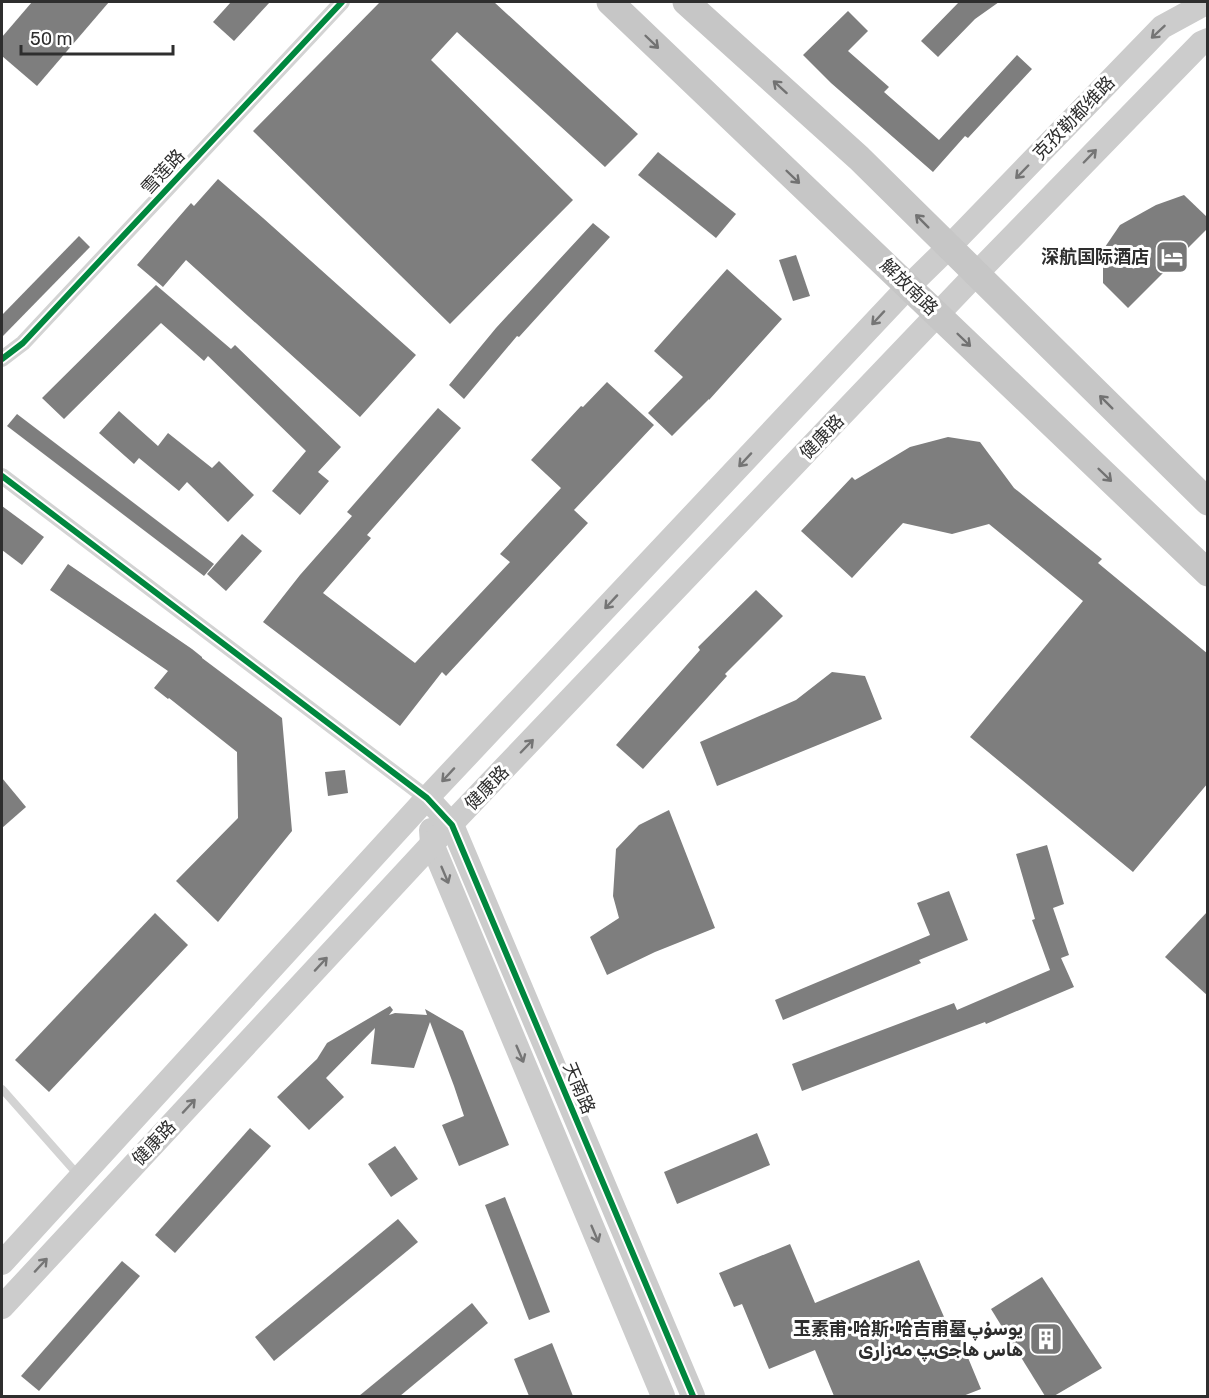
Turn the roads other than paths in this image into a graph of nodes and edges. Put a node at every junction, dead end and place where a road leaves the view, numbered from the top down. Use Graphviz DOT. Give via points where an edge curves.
graph roads {
  1 [pos="342,2"];
  2 [pos="610,2"];
  3 [pos="686,2"];
  4 [pos="1208,2"];
  5 [pos="1208,40"];
  6 [pos="949,247"];
  7 [pos="976,274"];
  8 [pos="908,287"];
  9 [pos="938,315"];
  10 [pos="2,359"];
  11 [pos="2,476"];
  12 [pos="1208,502"];
  13 [pos="1208,573"];
  14 [pos="427,798"];
  15 [pos="452,825"];
  16 [pos="432,844"];
  17 [pos="2,1089"];
  18 [pos="80,1177"];
  19 [pos="2,1263"];
  20 [pos="2,1307"];
  21 [pos="663,1396"];
  22 [pos="693,1396"];
  1 -- 10 [label="street, 雪莲路" via="23,343"];
  2 -- 8 [label="main road, 解放南路, one-way"];
  6 -- 3 [label="main road, one-way" via="859,158"];
  4 -- 6 [label="main road, 克孜勒都维路, one-way" via="1162,27"];
  7 -- 5 [label="main road, one-way" via="1200,43"];
  6 -- 7 [label="main road"];
  6 -- 8 [label="main road, 健康路"];
  7 -- 9 [label="main road, 健康路"];
  12 -- 7 [label="main road, one-way"];
  8 -- 9 [label="main road, 解放南路"];
  8 -- 14 [label="main road, 健康路, one-way"];
  9 -- 13 [label="main road, 解放南路, one-way"];
  15 -- 9 [label="main road, 健康路, one-way"];
  11 -- 14 [label="street"];
  14 -- 15 [label="main road, 天南路"];
  14 -- 16 [label="main road"];
  14 -- 18 [label="main road, 健康路"];
  15 -- 16 [label="main road, 健康路"];
  15 -- 22 [label="main road, 天南路"];
  20 -- 16 [label="main road, 健康路, one-way"];
  16 -- 21 [label="main road, one-way"];
  17 -- 18 [label="lane"];
  18 -- 19 [label="main road, 健康路"];
}
